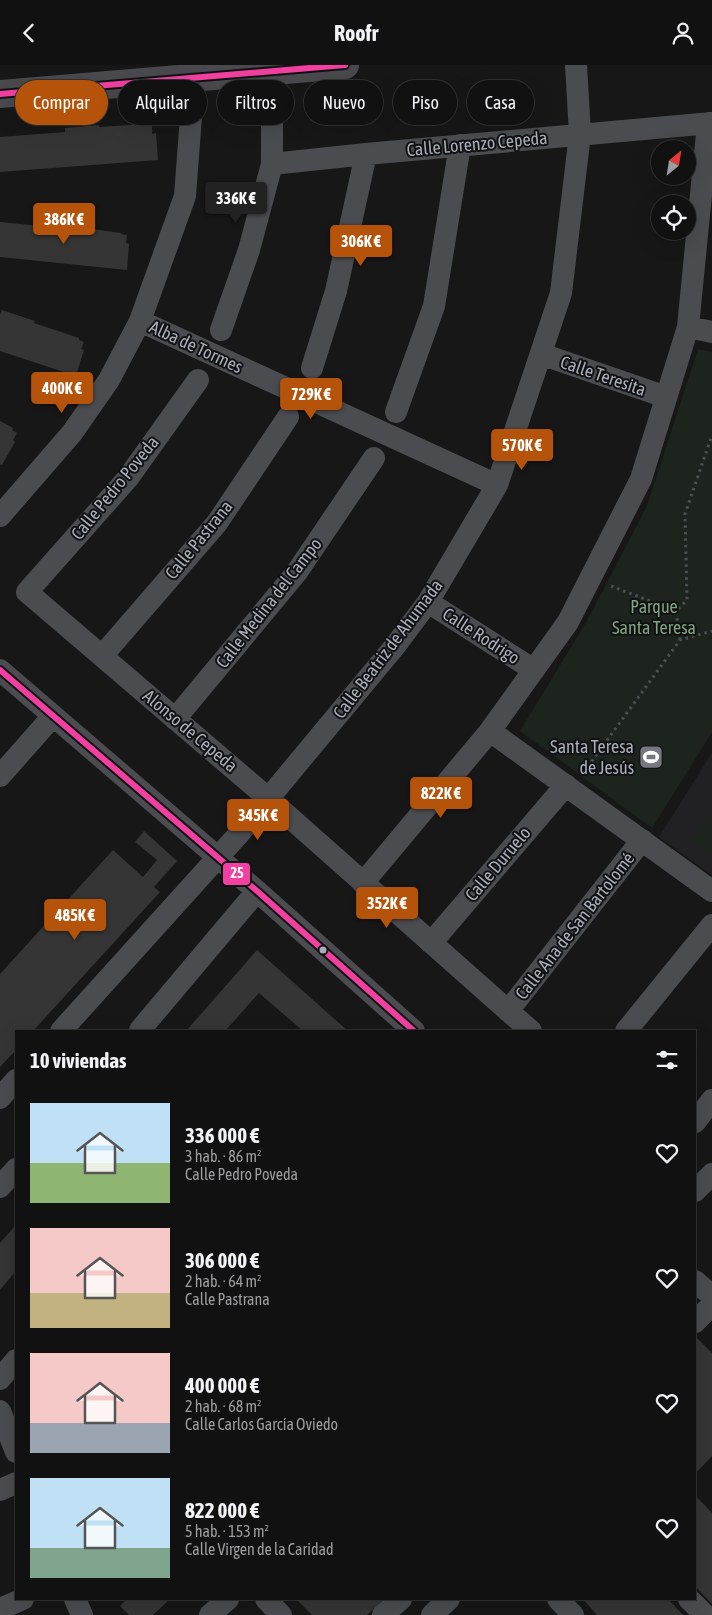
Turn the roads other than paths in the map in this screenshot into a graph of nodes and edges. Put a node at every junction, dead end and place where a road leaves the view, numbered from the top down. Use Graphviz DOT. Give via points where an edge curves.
graph roads {
  1 [pos="345,65"];
  2 [pos="576,65"];
  3 [pos="264,68"];
  4 [pos="191,71"];
  5 [pos="0,94"];
  6 [pos="710,123"];
  7 [pos="272,125"];
  8 [pos="580,134"];
  9 [pos="460,145"];
  10 [pos="366,153"];
  11 [pos="272,164"];
  12 [pos="140,321"];
  13 [pos="688,327"];
  14 [pos="221,330"];
  15 [pos="712,332"];
  16 [pos="541,354"];
  17 [pos="312,368"];
  18 [pos="198,380"];
  19 [pos="666,397"];
  20 [pos="396,412"];
  21 [pos="288,417"];
  22 [pos="374,458"];
  23 [pos="498,485"];
  24 [pos="0,516"];
  25 [pos="26,592"];
  26 [pos="428,602"];
  27 [pos="102,656"];
  28 [pos="0,670"];
  29 [pos="534,670"];
  30 [pos="53,716"];
  31 [pos="175,719"];
  32 [pos="490,731"];
  33 [pos="0,776"];
  34 [pos="573,781"];
  35 [pos="269,799"];
  36 [pos="642,840"];
  37 [pos="218,858"];
  38 [pos="363,883"];
  39 [pos="257,891"];
  40 [pos="712,891"];
  41 [pos="712,925"];
  42 [pos="431,943"];
  43 [pos="508,1011"];
  44 [pos="62,1030"];
  45 [pos="140,1030"];
  46 [pos="413,1030"];
  47 [pos="530,1030"];
  48 [pos="627,1030"];
  49 [pos="15,1081"];
  50 [pos="0,1098"];
  51 [pos="712,1100"];
  52 [pos="696,1120"];
  53 [pos="15,1170"];
  54 [pos="0,1187"];
  55 [pos="696,1282"];
  56 [pos="712,1296"];
  57 [pos="712,1305"];
  58 [pos="696,1320"];
  59 [pos="15,1361"];
  60 [pos="0,1379"];
  61 [pos="0,1411"];
  62 [pos="15,1449"];
  63 [pos="15,1483"];
  64 [pos="0,1490"];
  65 [pos="21,1600"];
  66 [pos="76,1600"];
  67 [pos="227,1600"];
  68 [pos="267,1600"];
  69 [pos="400,1600"];
  70 [pos="448,1600"];
  71 [pos="559,1600"];
  72 [pos="690,1600"];
  73 [pos="0,1609"];
  74 [pos="82,1615"];
  75 [pos="210,1615"];
  76 [pos="281,1615"];
  77 [pos="383,1615"];
  78 [pos="432,1615"];
  79 [pos="572,1615"];
  80 [pos="705,1615"];
  1 -- 3 [label="street"];
  2 -- 8 [label="street, Calle Beatriz de Ahumada"];
  3 -- 4 [label="street"];
  4 -- 5 [label="street"];
  4 -- 12 [label="street" via="192,103 185,197"];
  6 -- 8 [label="street, Calle Lorenzo Cepeda"];
  6 -- 13 [label="street"];
  7 -- 11 [label="street"];
  8 -- 9 [label="street, Calle Lorenzo Cepeda"];
  8 -- 16 [label="street, Calle Beatriz de Ahumada" via="561,293"];
  9 -- 10 [label="street, Calle Lorenzo Cepeda"];
  9 -- 20 [label="street" via="434,306"];
  10 -- 11 [label="street, Calle Lorenzo Cepeda"];
  10 -- 17 [label="street" via="336,291"];
  11 -- 14 [label="street" via="249,250"];
  12 -- 23 [label="street, Alba de Tormes"];
  12 -- 24 [label="street" via="109,380 72,433"];
  13 -- 15 [label="street"];
  13 -- 19 [label="street"];
  16 -- 19 [label="street, Calle Teresita"];
  16 -- 23 [label="street, Calle Beatriz de Ahumada"];
  18 -- 25 [label="street, Calle Pedro Poveda" via="128,478"];
  19 -- 29 [label="street" via="641,479 568,622"];
  21 -- 27 [label="street, Calle Pastrana" via="217,523"];
  22 -- 31 [label="street, Calle Medina del Campo" via="297,572"];
  23 -- 26 [label="street, Calle Beatriz de Ahumada"];
  25 -- 27 [label="street, Alonso de Cepeda"];
  26 -- 29 [label="street, Calle Rodrigo"];
  26 -- 35 [label="street, Calle Beatriz de Ahumada"];
  27 -- 31 [label="street, Alonso de Cepeda"];
  28 -- 30 [label="street"];
  29 -- 32 [label="street"];
  30 -- 33 [label="street"];
  30 -- 37 [label="street"];
  31 -- 35 [label="street, Alonso de Cepeda"];
  32 -- 34 [label="street"];
  32 -- 38 [label="street"];
  34 -- 36 [label="street"];
  34 -- 42 [label="street, Calle Duruelo"];
  35 -- 37 [label="street, Calle Beatriz de Ahumada"];
  35 -- 38 [label="street, Alonso de Cepeda"];
  36 -- 40 [label="street"];
  36 -- 43 [label="street, Calle Ana de San Bartolomé"];
  37 -- 39 [label="street"];
  37 -- 44 [label="street, Calle Beatriz de Ahumada"];
  38 -- 42 [label="street, Alonso de Cepeda"];
  39 -- 45 [label="street"];
  39 -- 46 [label="street"];
  41 -- 48 [label="street"];
  42 -- 43 [label="street, Alonso de Cepeda"];
  43 -- 47 [label="street, Alonso de Cepeda"];
  49 -- 50 [label="street"];
  51 -- 52 [label="street"];
  53 -- 54 [label="street"];
  55 -- 56 [label="street"];
  57 -- 58 [label="street"];
  59 -- 60 [label="street"];
  61 -- 62 [label="street"];
  63 -- 64 [label="street"];
  65 -- 73 [label="street"];
  66 -- 74 [label="street"];
  67 -- 75 [label="street"];
  68 -- 76 [label="street"];
  69 -- 77 [label="street"];
  70 -- 78 [label="street"];
  71 -- 79 [label="street"];
  72 -- 80 [label="street"];
}
